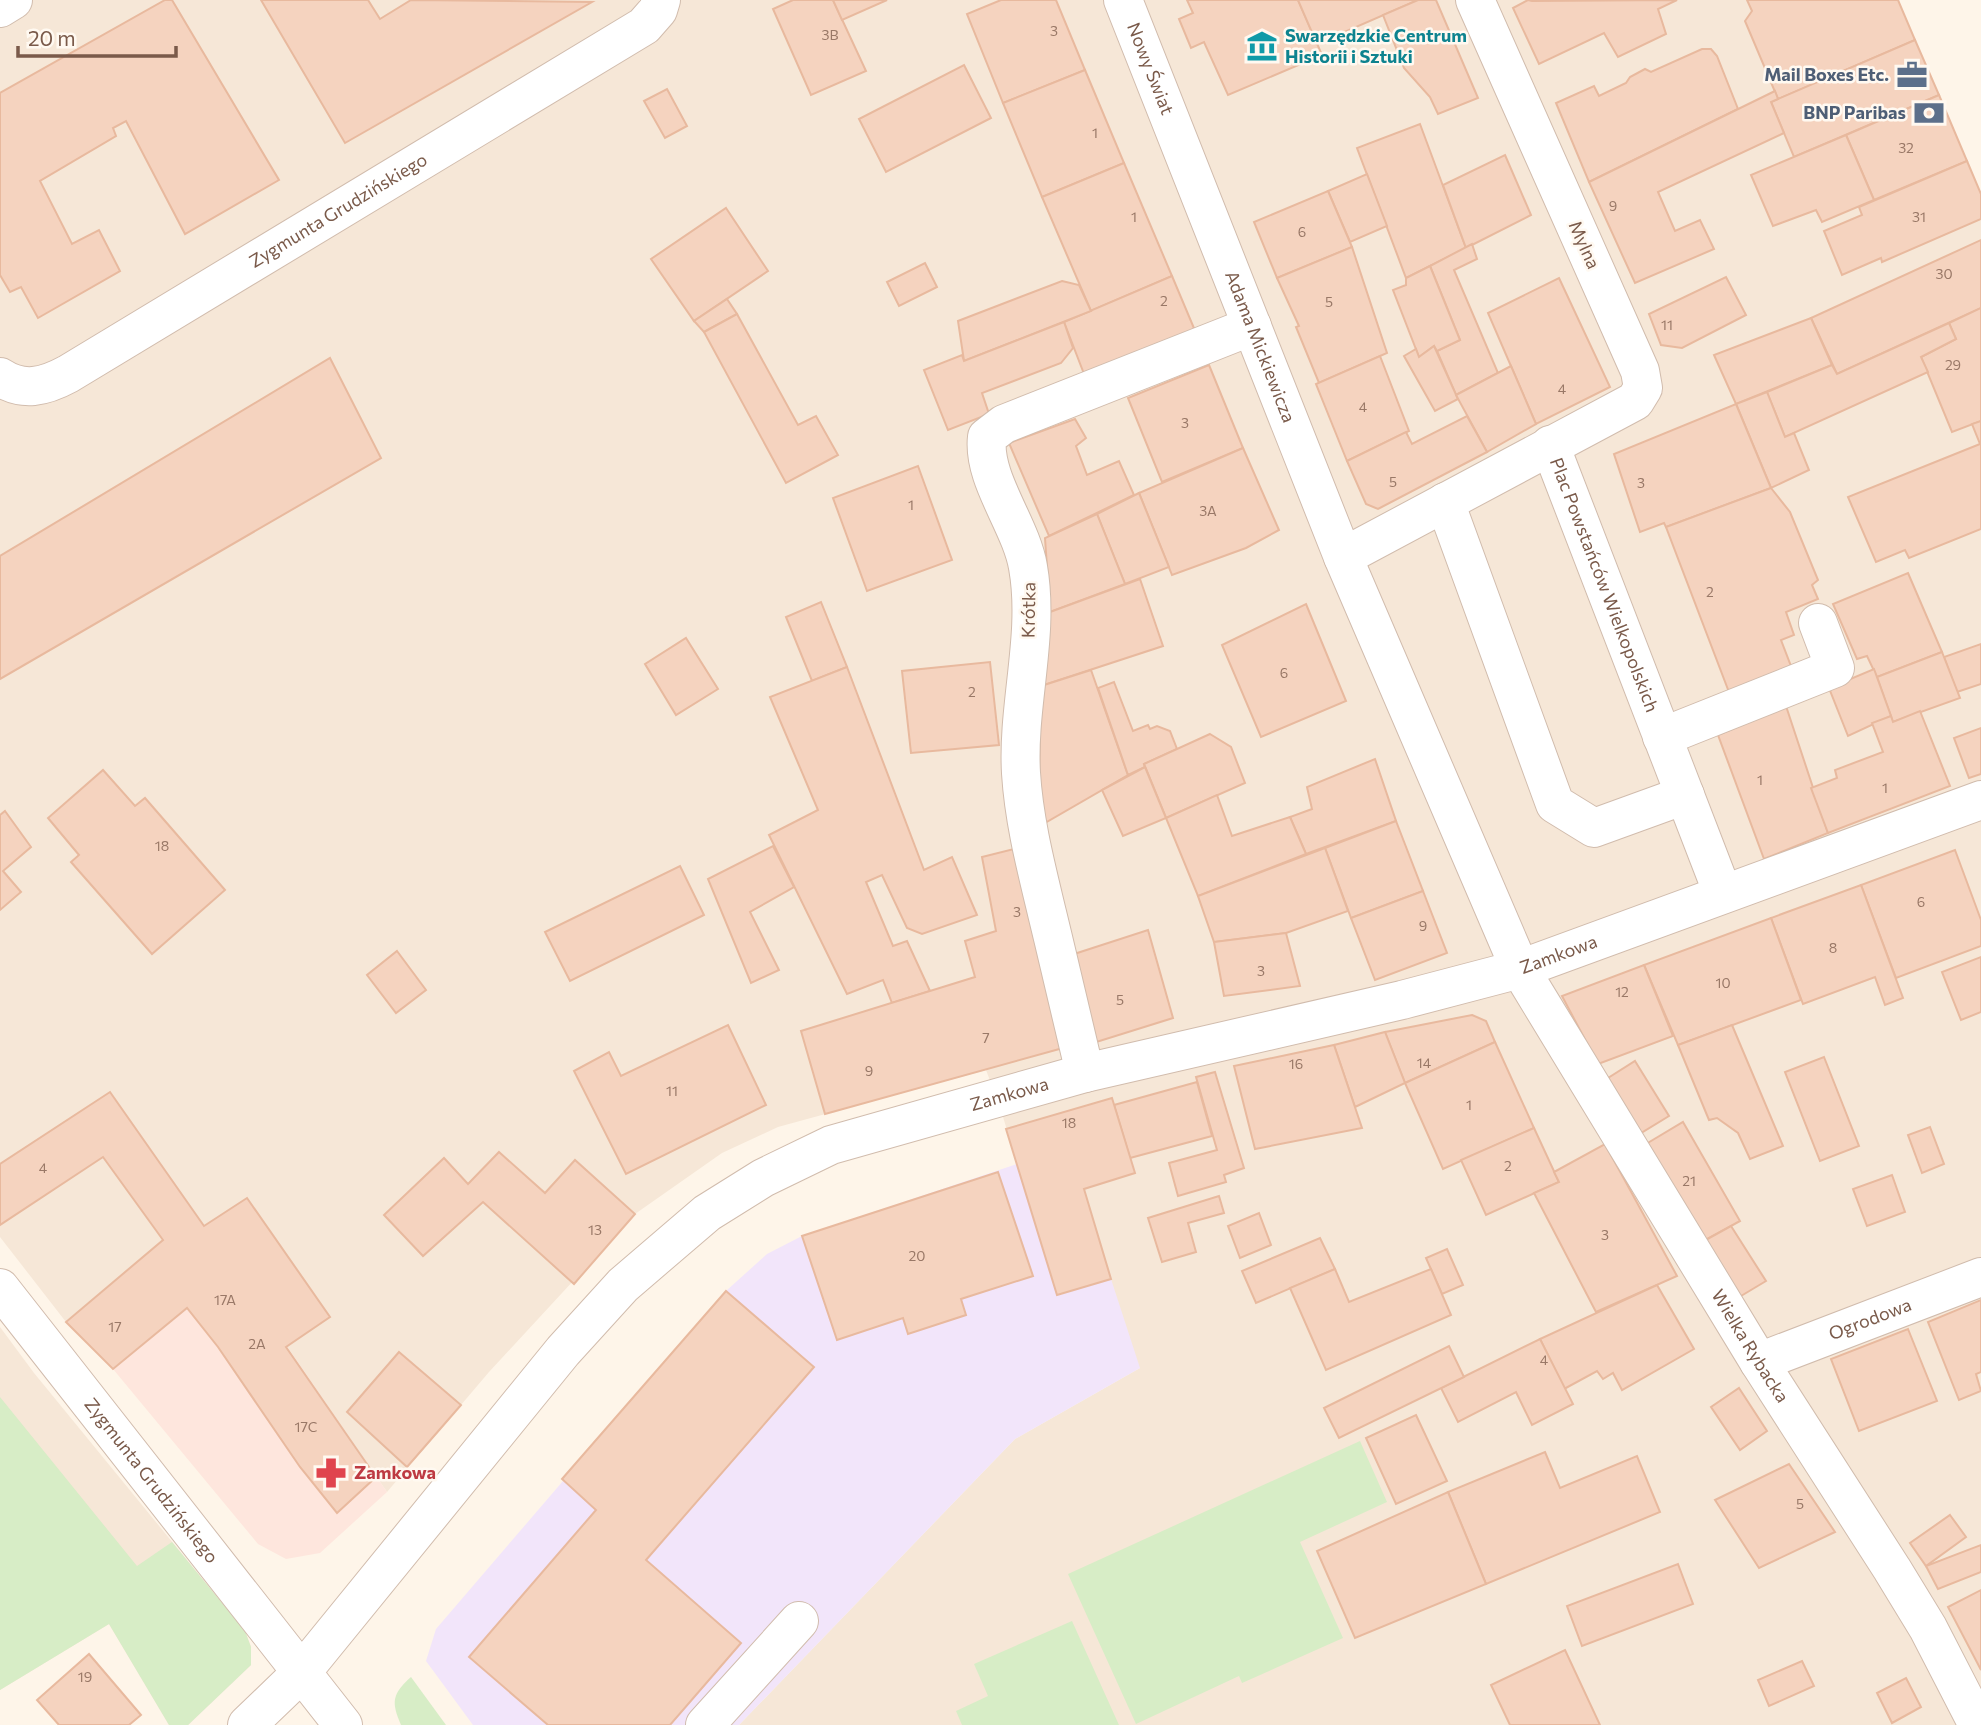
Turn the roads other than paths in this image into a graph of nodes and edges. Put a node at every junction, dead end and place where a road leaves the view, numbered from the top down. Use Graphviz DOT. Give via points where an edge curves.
graph roads {
  1 [pos="13,0"];
  2 [pos="661,0"];
  3 [pos="1123,0"];
  4 [pos="1475,0"];
  5 [pos="0,8"];
  6 [pos="1177,137"];
  7 [pos="1252,326"];
  8 [pos="0,377"];
  9 [pos="1550,445"];
  10 [pos="1445,502"];
  11 [pos="1343,557"];
  12 [pos="1818,623"];
  13 [pos="1662,737"];
  14 [pos="1685,795"];
  15 [pos="1981,800"];
  16 [pos="1723,894"];
  17 [pos="1520,968"];
  18 [pos="1085,1073"];
  19 [pos="1981,1277"];
  20 [pos="0,1288"];
  21 [pos="1759,1362"];
  22 [pos="799,1621"];
  23 [pos="301,1673"];
  24 [pos="247,1725"];
  25 [pos="343,1725"];
  26 [pos="705,1725"];
  27 [pos="1978,1725"];
  1 -- 5 [label="street"];
  2 -- 8 [label="street, Zygmunta Grudzińskiego" via="644,26 68,374 32,387"];
  3 -- 6 [label="street, Nowy Świat"];
  4 -- 9 [label="street, Mylna" via="1644,383 1635,401"];
  6 -- 7 [label="street, Adama Mickiewicza"];
  7 -- 11 [label="street, Adama Mickiewicza"];
  7 -- 18 [label="street, Krótka" via="1004,424 987,437 987,459 1029,568 1022,788"];
  9 -- 10 [label="street, Plac Powstańców Wielkopolskich"];
  9 -- 13 [label="street, Plac Powstańców Wielkopolskich"];
  10 -- 11 [label="street, Plac Powstańców Wielkopolskich"];
  10 -- 14 [label="street" via="1555,804 1594,828"];
  11 -- 17 [label="street"];
  12 -- 13 [label="street" via="1835,668"];
  13 -- 14 [label="street, Plac Powstańców Wielkopolskich"];
  14 -- 16 [label="street, Plac Powstańców Wielkopolskich"];
  15 -- 16 [label="street, Zamkowa"];
  16 -- 17 [label="street, Zamkowa"];
  17 -- 18 [label="street, Zamkowa"];
  17 -- 21 [label="street, Wielka Rybacka"];
  18 -- 23 [label="street, Zamkowa" via="831,1145 763,1178 707,1213 623,1285 563,1351"];
  19 -- 21 [label="street, Ogrodowa"];
  20 -- 23 [label="street, Zygmunta Grudzińskiego"];
  21 -- 27 [label="street, Wielka Rybacka" via="1928,1628"];
  22 -- 26 [label="street"];
  23 -- 24 [label="street, Zamkowa"];
  23 -- 25 [label="street, Zygmunta Grudzińskiego"];
}
